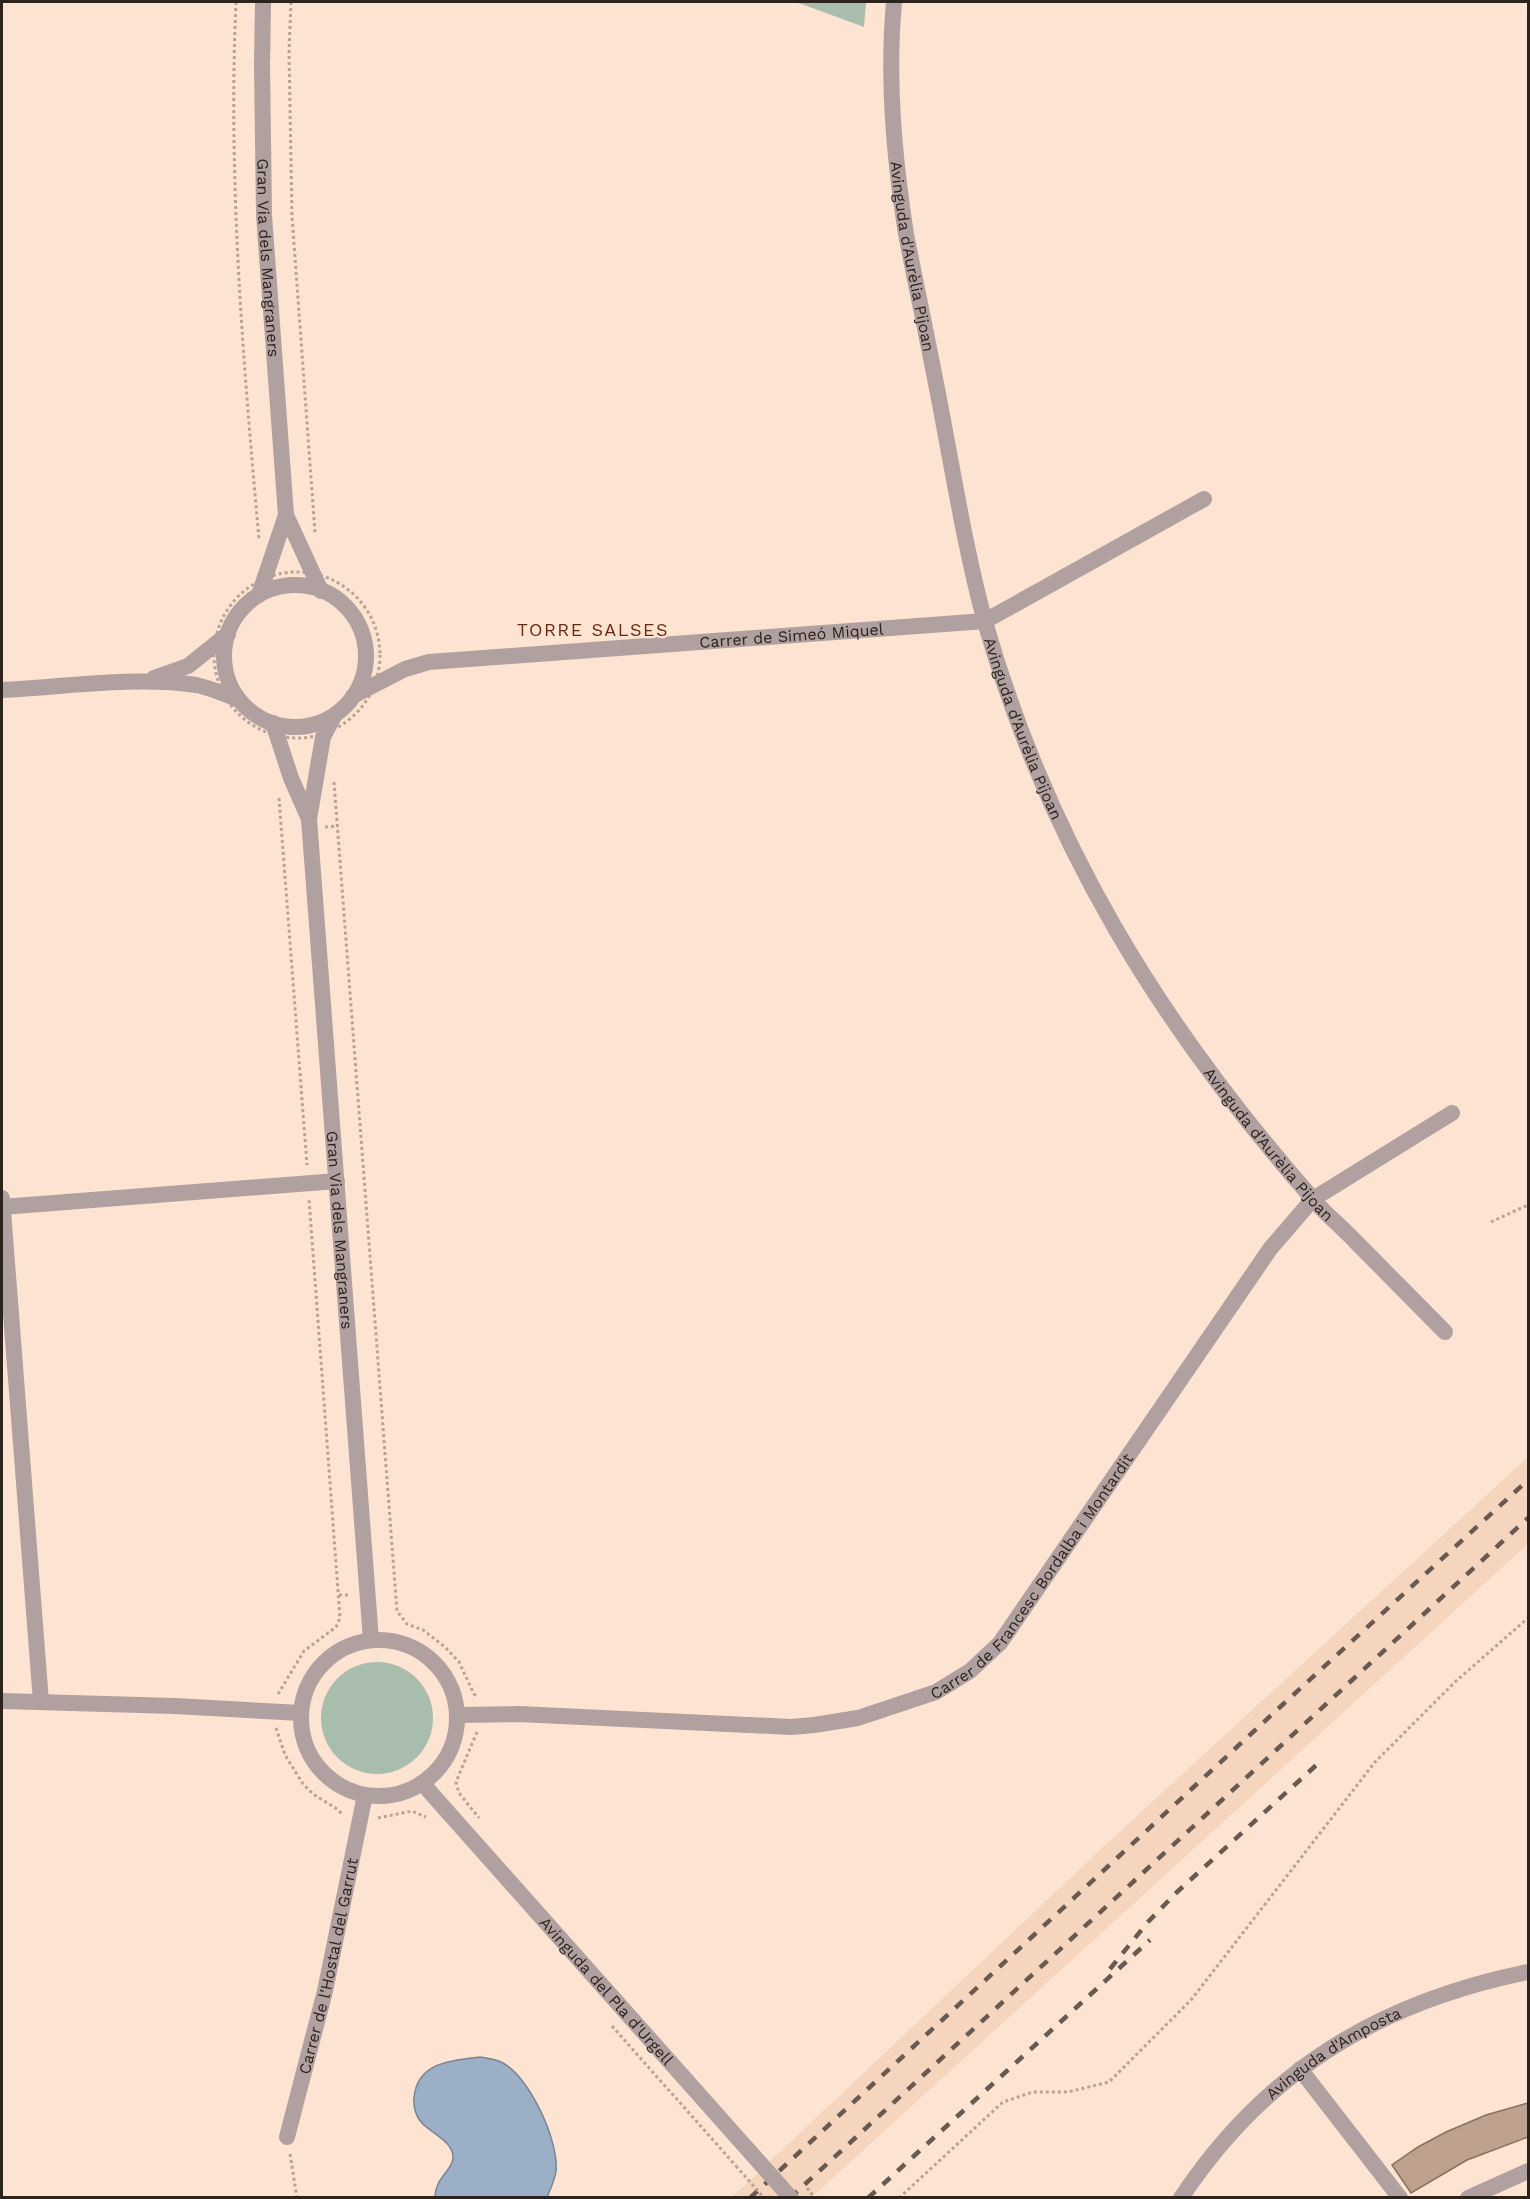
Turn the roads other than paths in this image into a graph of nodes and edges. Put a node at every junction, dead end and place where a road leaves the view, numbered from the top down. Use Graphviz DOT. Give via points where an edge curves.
graph roads {
  1 [pos="263,2"];
  2 [pos="894,2"];
  3 [pos="1204,499"];
  4 [pos="286,514"];
  5 [pos="255,586"];
  6 [pos="321,591"];
  7 [pos="985,621"];
  8 [pos="228,634"];
  9 [pos="138,682"];
  10 [pos="2,690"];
  11 [pos="353,696"];
  12 [pos="239,700"];
  13 [pos="337,725"];
  14 [pos="270,732"];
  15 [pos="309,819"];
  16 [pos="1452,1113"];
  17 [pos="337,1181"];
  18 [pos="2,1198"];
  19 [pos="1313,1199"];
  20 [pos="2,1207"];
  21 [pos="1445,1332"];
  22 [pos="371,1640"];
  23 [pos="2,1701"];
  24 [pos="41,1702"];
  25 [pos="301,1713"];
  26 [pos="457,1715"];
  27 [pos="422,1783"];
  28 [pos="365,1795"];
  29 [pos="1528,1972"];
  30 [pos="1300,2069"];
  31 [pos="287,2137"];
  32 [pos="1528,2171"];
  33 [pos="790,2198"];
  34 [pos="1181,2198"];
  35 [pos="1400,2198"];
  36 [pos="1468,2198"];
  1 -- 4 [label="street, Gran Via dels Mangraners" via="264,204"];
  2 -- 7 [label="street, Avinguda d'Aurèlia Pijoan" via="892,108 899,190 968,554"];
  3 -- 7 [label="street, Carrer de Simeó Miquel"];
  4 -- 5 [label="street, Gran Via dels Mangraners"];
  4 -- 6 [label="street, Gran Via dels Mangraners"];
  5 -- 6 [label="street, Gran Via dels Mangraners" via="291,585"];
  5 -- 8 [label="street, Gran Via dels Mangraners"];
  6 -- 11 [label="street, Gran Via dels Mangraners" via="351,612 365,642 363,676"];
  7 -- 11 [label="street, Carrer de Simeó Miquel" via="429,662 405,669"];
  7 -- 19 [label="street, Avinguda d'Aurèlia Pijoan" via="1042,784 1116,933 1220,1086"];
  8 -- 9 [label="street" via="188,666"];
  8 -- 12 [label="street, Gran Via dels Mangraners" via="225,669"];
  9 -- 10 [label="street"];
  9 -- 12 [label="street" via="196,685"];
  11 -- 13 [label="street, Gran Via dels Mangraners"];
  12 -- 14 [label="street, Gran Via dels Mangraners"];
  13 -- 14 [label="street, Gran Via dels Mangraners" via="284,726"];
  13 -- 15 [label="street, Gran Via dels Mangraners"];
  14 -- 15 [label="street, Gran Via dels Mangraners"];
  15 -- 17 [label="street, Gran Via dels Mangraners"];
  16 -- 19 [label="street, Carrer de Francesc Bordalba i Montardit"];
  17 -- 20 [label="street"];
  17 -- 22 [label="street, Gran Via dels Mangraners"];
  18 -- 20 [label="street"];
  19 -- 21 [label="street, Avinguda d'Aurèlia Pijoan"];
  19 -- 26 [label="street, Carrer de Francesc Bordalba i Montardit" via="1270,1249 1016,1621 987,1656 953,1682 915,1700 858,1718 791,1727 519,1714"];
  20 -- 24 [label="street"];
  22 -- 25 [label="street" via="337,1652 323,1664 304,1695"];
  22 -- 26 [label="street" via="393,1641 430,1659 444,1675"];
  23 -- 24 [label="street"];
  24 -- 25 [label="street"];
  25 -- 28 [label="street" via="302,1732 318,1766 331,1780"];
  26 -- 27 [label="street" via="448,1753"];
  27 -- 28 [label="street" via="405,1792"];
  27 -- 33 [label="street, Avinguda del Pla d'Urgell, bridge"];
  28 -- 31 [label="street, Carrer de l'Hostal del Garrut" via="326,1991"];
  29 -- 30 [label="street, Avinguda d'Amposta" via="1454,1990 1395,2013 1348,2037"];
  30 -- 34 [label="street, Avinguda d'Amposta" via="1223,2142"];
  30 -- 35 [label="street"];
  32 -- 36 [label="street"];
}
